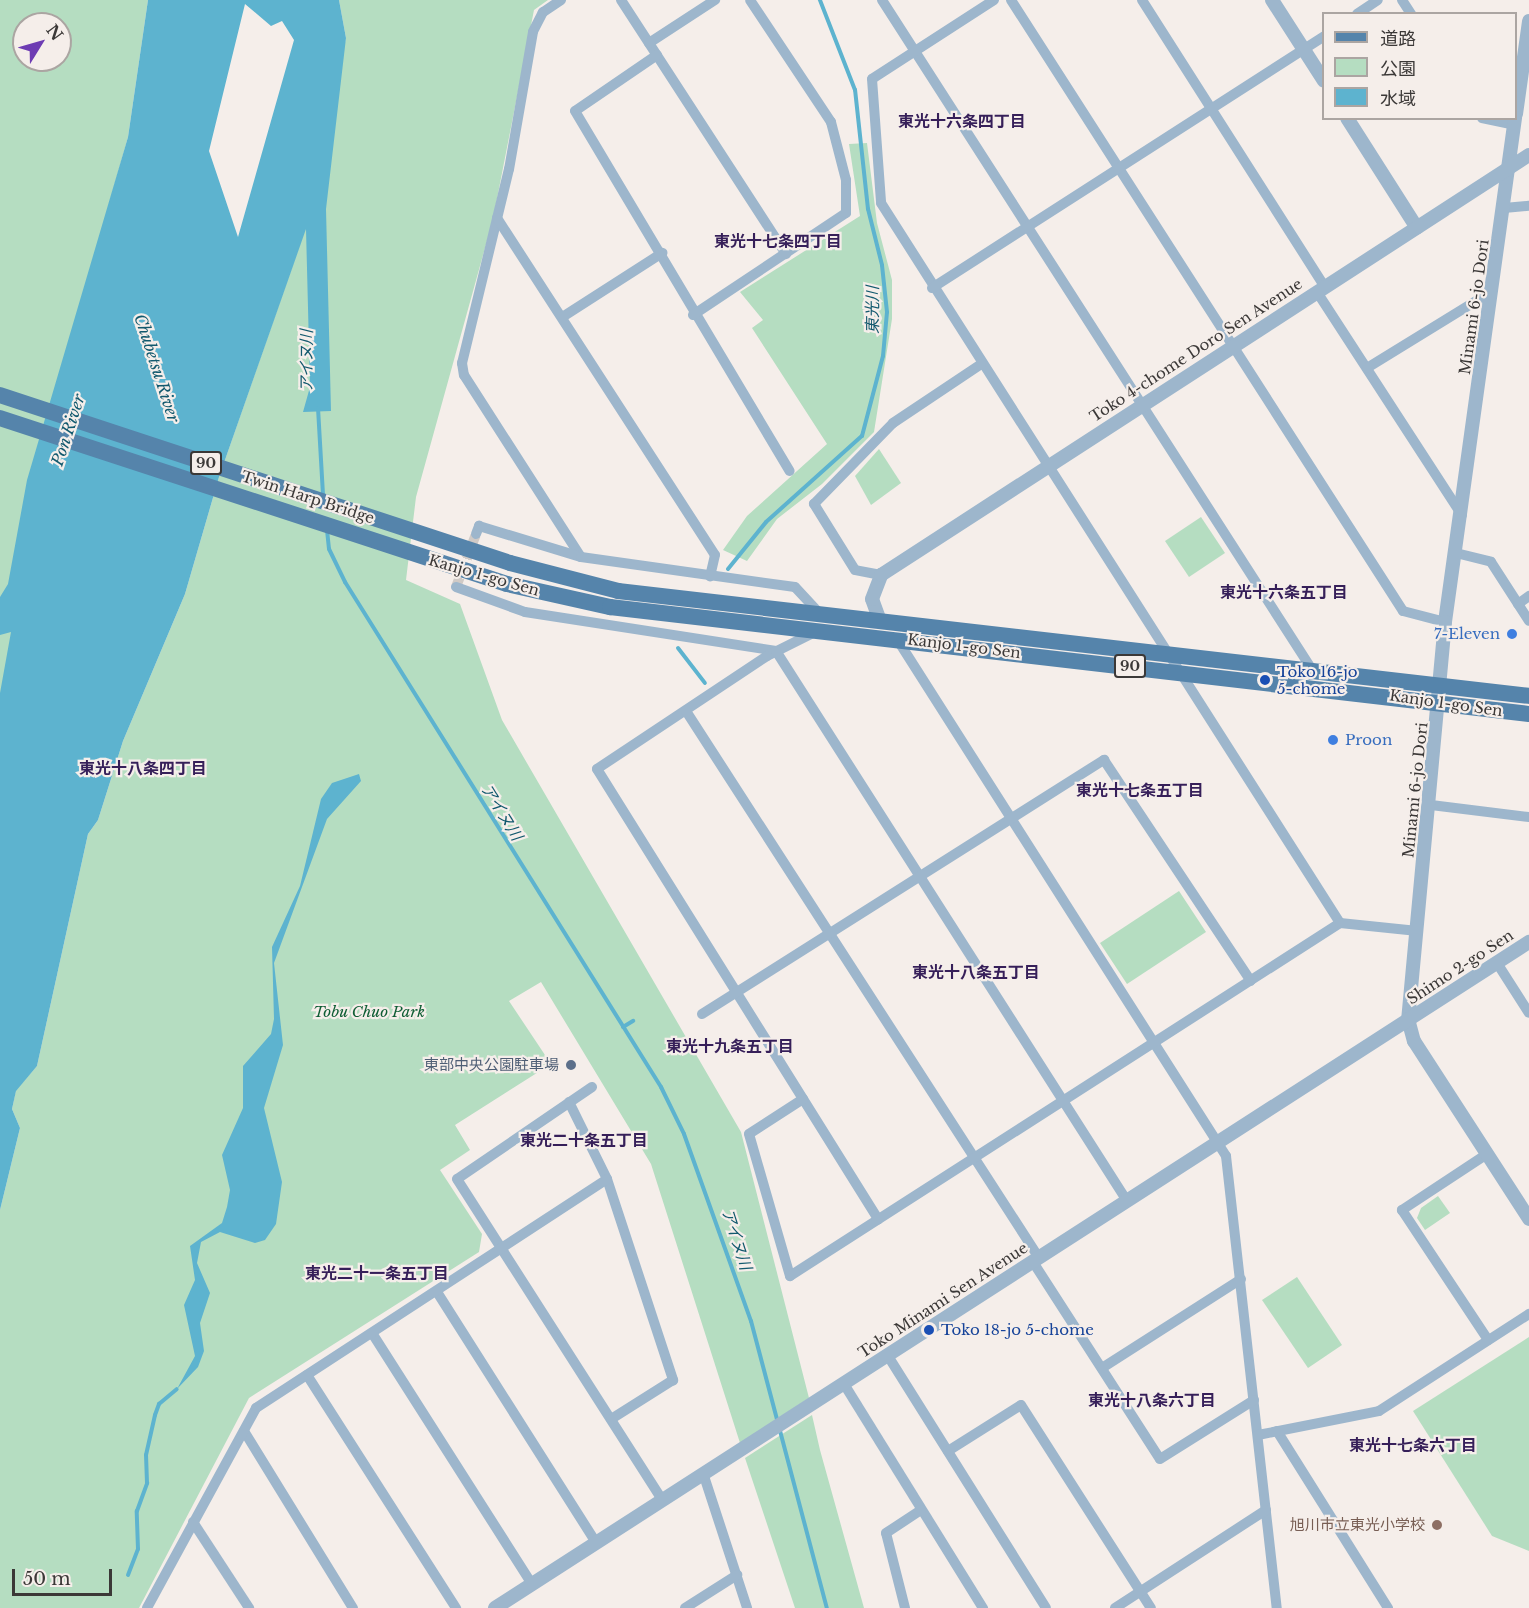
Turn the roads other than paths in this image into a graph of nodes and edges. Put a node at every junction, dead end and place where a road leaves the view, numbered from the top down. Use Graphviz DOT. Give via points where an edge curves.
graph roads {
  1 [pos="561,0"];
  2 [pos="621,0"];
  3 [pos="715,0"];
  4 [pos="750,0"];
  5 [pos="882,0"];
  6 [pos="994,0"];
  7 [pos="1011,0"];
  8 [pos="1142,0"];
  9 [pos="1272,0"];
  10 [pos="1378,0"];
  11 [pos="1360,12"];
  12 [pos="1529,25"];
  13 [pos="1322,37"];
  14 [pos="649,43"];
  15 [pos="1304,49"];
  16 [pos="914,51"];
  17 [pos="657,55"];
  18 [pos="1322,79"];
  19 [pos="1517,106"];
  20 [pos="1210,108"];
  21 [pos="1348,120"];
  22 [pos="1515,120"];
  23 [pos="1529,155"];
  24 [pos="1509,167"];
  25 [pos="1118,168"];
  26 [pos="1529,206"];
  27 [pos="1504,208"];
  28 [pos="497,218"];
  29 [pos="1028,227"];
  30 [pos="1417,228"];
  31 [pos="662,253"];
  32 [pos="786,254"];
  33 [pos="932,288"];
  34 [pos="1321,290"];
  35 [pos="1492,291"];
  36 [pos="693,315"];
  37 [pos="564,316"];
  38 [pos="1232,347"];
  39 [pos="981,364"];
  40 [pos="1367,368"];
  41 [pos="0,395"];
  42 [pos="1139,406"];
  43 [pos="0,418"];
  44 [pos="1047,465"];
  45 [pos="790,471"];
  46 [pos="1462,515"];
  47 [pos="477,530"];
  48 [pos="412,531"];
  49 [pos="404,552"];
  50 [pos="1456,554"];
  51 [pos="581,557"];
  52 [pos="881,575"];
  53 [pos="710,576"];
  54 [pos="456,589"];
  55 [pos="1529,596"];
  56 [pos="1518,604"];
  57 [pos="880,621"];
  58 [pos="1529,621"];
  59 [pos="820,622"];
  60 [pos="1446,622"];
  61 [pos="896,638"];
  62 [pos="776,651"];
  63 [pos="1165,651"];
  64 [pos="1311,668"];
  65 [pos="1177,671"];
  66 [pos="1441,682"];
  67 [pos="1308,685"];
  68 [pos="1529,696"];
  69 [pos="1440,701"];
  70 [pos="686,711"];
  71 [pos="1529,714"];
  72 [pos="1431,805"];
  73 [pos="1010,817"];
  74 [pos="1529,817"];
  75 [pos="918,877"];
  76 [pos="1340,923"];
  77 [pos="1418,931"];
  78 [pos="829,934"];
  79 [pos="1529,942"];
  80 [pos="1497,963"];
  81 [pos="1251,981"];
  82 [pos="736,993"];
  83 [pos="1529,1013"];
  84 [pos="702,1014"];
  85 [pos="1408,1020"];
  86 [pos="1153,1043"];
  87 [pos="592,1087"];
  88 [pos="803,1099"];
  89 [pos="569,1102"];
  90 [pos="1063,1102"];
  91 [pos="1220,1142"];
  92 [pos="1487,1154"];
  93 [pos="974,1159"];
  94 [pos="607,1179"];
  95 [pos="1127,1201"];
  96 [pos="879,1219"];
  97 [pos="1529,1219"];
  98 [pos="502,1250"];
  99 [pos="1036,1260"];
  100 [pos="1241,1279"];
  101 [pos="437,1292"];
  102 [pos="1529,1314"];
  103 [pos="372,1333"];
  104 [pos="1488,1340"];
  105 [pos="888,1356"];
  106 [pos="1102,1368"];
  107 [pos="307,1375"];
  108 [pos="844,1384"];
  109 [pos="1254,1400"];
  110 [pos="611,1419"];
  111 [pos="244,1431"];
  112 [pos="1277,1431"];
  113 [pos="1258,1435"];
  114 [pos="948,1451"];
  115 [pos="703,1473"];
  116 [pos="662,1500"];
  117 [pos="921,1510"];
  118 [pos="1266,1510"];
  119 [pos="193,1522"];
  120 [pos="596,1544"];
  121 [pos="737,1575"];
  122 [pos="532,1584"];
  123 [pos="1140,1591"];
  124 [pos="149,1607"];
  125 [pos="249,1608"];
  126 [pos="354,1608"];
  127 [pos="456,1608"];
  128 [pos="495,1608"];
  129 [pos="685,1608"];
  130 [pos="747,1608"];
  131 [pos="905,1608"];
  132 [pos="983,1608"];
  133 [pos="1046,1608"];
  134 [pos="1115,1608"];
  135 [pos="1151,1608"];
  136 [pos="1277,1608"];
  137 [pos="1388,1608"];
  1 -- 28 [label="street" via="543,12 533,32"];
  2 -- 14 [label="street"];
  3 -- 14 [label="street"];
  4 -- 32 [label="street" via="831,122 846,180 846,213"];
  5 -- 16 [label="street"];
  6 -- 16 [label="street"];
  7 -- 25 [label="street"];
  8 -- 20 [label="street"];
  9 -- 15 [label="street"];
  10 -- 11 [label="street"];
  12 -- 19 [label="street, Minami 6-jo Dori"];
  13 -- 15 [label="street"];
  14 -- 17 [label="street"];
  15 -- 18 [label="street"];
  15 -- 20 [label="street"];
  16 -- 29 [label="street"];
  16 -- 33 [label="street" via="872,79 881,203"];
  17 -- 31 [label="street" via="575,111"];
  17 -- 32 [label="street"];
  20 -- 25 [label="street"];
  20 -- 34 [label="street"];
  21 -- 30 [label="street"];
  22 -- 24 [label="street, Minami 6-jo Dori"];
  23 -- 24 [label="street, Toko 4-chome Doro Sen Avenue"];
  24 -- 27 [label="street, Minami 6-jo Dori"];
  24 -- 30 [label="street, Toko 4-chome Doro Sen Avenue"];
  25 -- 29 [label="street"];
  25 -- 38 [label="street"];
  26 -- 27 [label="street"];
  27 -- 35 [label="street, Minami 6-jo Dori"];
  28 -- 37 [label="street"];
  28 -- 51 [label="street" via="462,363 464,375"];
  29 -- 33 [label="street"];
  29 -- 42 [label="street"];
  30 -- 34 [label="street, Toko 4-chome Doro Sen Avenue"];
  31 -- 36 [label="street"];
  31 -- 37 [label="street"];
  32 -- 36 [label="street"];
  33 -- 39 [label="street"];
  34 -- 38 [label="street, Toko 4-chome Doro Sen Avenue"];
  34 -- 40 [label="street"];
  35 -- 40 [label="street"];
  35 -- 46 [label="street, Minami 6-jo Dori"];
  36 -- 45 [label="street"];
  37 -- 53 [label="street" via="715,555"];
  38 -- 42 [label="street, Toko 4-chome Doro Sen Avenue"];
  38 -- 60 [label="street" via="1403,611"];
  39 -- 44 [label="street"];
  39 -- 52 [label="street" via="893,423 814,504 855,570"];
  40 -- 46 [label="street"];
  41 -- 48 [label="main road, Twin Harp Bridge / 90"];
  42 -- 44 [label="street, Toko 4-chome Doro Sen Avenue"];
  42 -- 64 [label="street"];
  43 -- 49 [label="main road, Twin Harp Bridge / 90"];
  44 -- 52 [label="street, Toko 4-chome Doro Sen Avenue"];
  44 -- 63 [label="street"];
  46 -- 50 [label="street, Minami 6-jo Dori"];
  47 -- 51 [label="street"];
  48 -- 59 [label="main road, Kanjo 1-go Sen / 90" via="618,591"];
  49 -- 59 [label="main road, Kanjo 1-go Sen / 90" via="507,584 610,607"];
  50 -- 56 [label="street" via="1491,562"];
  50 -- 60 [label="street, Minami 6-jo Dori"];
  51 -- 53 [label="street"];
  52 -- 57 [label="street" via="872,599"];
  53 -- 59 [label="street" via="795,587"];
  54 -- 62 [label="street" via="616,630"];
  55 -- 56 [label="street"];
  56 -- 58 [label="street"];
  57 -- 59 [label="main road, Kanjo 1-go Sen / 90"];
  57 -- 61 [label="street"];
  57 -- 63 [label="main road, Kanjo 1-go Sen / 90"];
  59 -- 61 [label="main road, Kanjo 1-go Sen / 90"];
  59 -- 62 [label="street" via="795,646"];
  60 -- 66 [label="street, Minami 6-jo Dori"];
  61 -- 65 [label="main road, Kanjo 1-go Sen / 90"];
  61 -- 73 [label="street"];
  62 -- 70 [label="street"];
  62 -- 75 [label="street"];
  63 -- 64 [label="main road, Kanjo 1-go Sen / 90"];
  63 -- 65 [label="street"];
  64 -- 66 [label="main road, Kanjo 1-go Sen / 90"];
  64 -- 67 [label="street"];
  65 -- 67 [label="main road, Kanjo 1-go Sen / 90"];
  65 -- 76 [label="street"];
  66 -- 68 [label="main road, Kanjo 1-go Sen / 90"];
  66 -- 69 [label="street, Minami 6-jo Dori"];
  67 -- 69 [label="main road, Kanjo 1-go Sen / 90"];
  69 -- 71 [label="main road, Kanjo 1-go Sen / 90"];
  69 -- 72 [label="street, Minami 6-jo Dori"];
  70 -- 78 [label="street"];
  70 -- 82 [label="street" via="597,769"];
  72 -- 74 [label="street"];
  72 -- 77 [label="street, Minami 6-jo Dori"];
  73 -- 75 [label="street"];
  73 -- 81 [label="street" via="1104,760"];
  73 -- 86 [label="street"];
  75 -- 78 [label="street"];
  75 -- 90 [label="street"];
  76 -- 77 [label="street"];
  76 -- 81 [label="street"];
  77 -- 85 [label="street, Minami 6-jo Dori"];
  78 -- 82 [label="street"];
  78 -- 93 [label="street"];
  79 -- 80 [label="street, Shimo 2-go Sen"];
  80 -- 83 [label="street"];
  80 -- 85 [label="street, Shimo 2-go Sen"];
  81 -- 86 [label="street"];
  82 -- 84 [label="street"];
  82 -- 88 [label="street"];
  85 -- 91 [label="street, Toko Minami Sen Avenue"];
  85 -- 92 [label="street, Minami 6-jo Dori" via="1414,1041"];
  86 -- 90 [label="street"];
  86 -- 91 [label="street"];
  87 -- 89 [label="street"];
  88 -- 96 [label="street"];
  88 -- 96 [label="street" via="749,1134 790,1276"];
  89 -- 94 [label="street"];
  89 -- 98 [label="street" via="457,1179"];
  90 -- 93 [label="street"];
  90 -- 95 [label="street"];
  91 -- 95 [label="street, Toko Minami Sen Avenue"];
  91 -- 100 [label="street"];
  92 -- 97 [label="street, Minami 6-jo Dori"];
  92 -- 104 [label="street" via="1402,1210"];
  93 -- 96 [label="street"];
  93 -- 99 [label="street"];
  94 -- 98 [label="street"];
  94 -- 110 [label="street" via="673,1380"];
  95 -- 99 [label="street, Toko Minami Sen Avenue"];
  98 -- 101 [label="street"];
  98 -- 110 [label="street"];
  99 -- 105 [label="street, Toko Minami Sen Avenue"];
  99 -- 106 [label="street"];
  100 -- 106 [label="street"];
  100 -- 109 [label="street"];
  101 -- 103 [label="street"];
  101 -- 120 [label="street"];
  102 -- 104 [label="street"];
  103 -- 107 [label="street"];
  103 -- 122 [label="street"];
  104 -- 112 [label="street" via="1379,1411"];
  105 -- 108 [label="street, Toko Minami Sen Avenue"];
  105 -- 114 [label="street"];
  106 -- 109 [label="street" via="1160,1459"];
  107 -- 111 [label="street" via="256,1408"];
  107 -- 127 [label="street"];
  108 -- 115 [label="street, Toko Minami Sen Avenue"];
  108 -- 117 [label="street"];
  109 -- 113 [label="street"];
  110 -- 116 [label="street"];
  111 -- 119 [label="street"];
  111 -- 126 [label="street"];
  112 -- 113 [label="street"];
  112 -- 137 [label="street"];
  113 -- 118 [label="street"];
  114 -- 123 [label="street" via="1022,1405"];
  114 -- 133 [label="street"];
  115 -- 116 [label="street, Toko Minami Sen Avenue"];
  115 -- 121 [label="street"];
  116 -- 120 [label="street, Toko Minami Sen Avenue"];
  117 -- 131 [label="street" via="886,1533"];
  117 -- 132 [label="street"];
  118 -- 123 [label="street"];
  118 -- 136 [label="street"];
  119 -- 124 [label="street"];
  119 -- 125 [label="street"];
  120 -- 122 [label="street, Toko Minami Sen Avenue"];
  121 -- 129 [label="street"];
  121 -- 130 [label="street"];
  122 -- 128 [label="street, Toko Minami Sen Avenue"];
  123 -- 134 [label="street"];
  123 -- 135 [label="street"];
}
